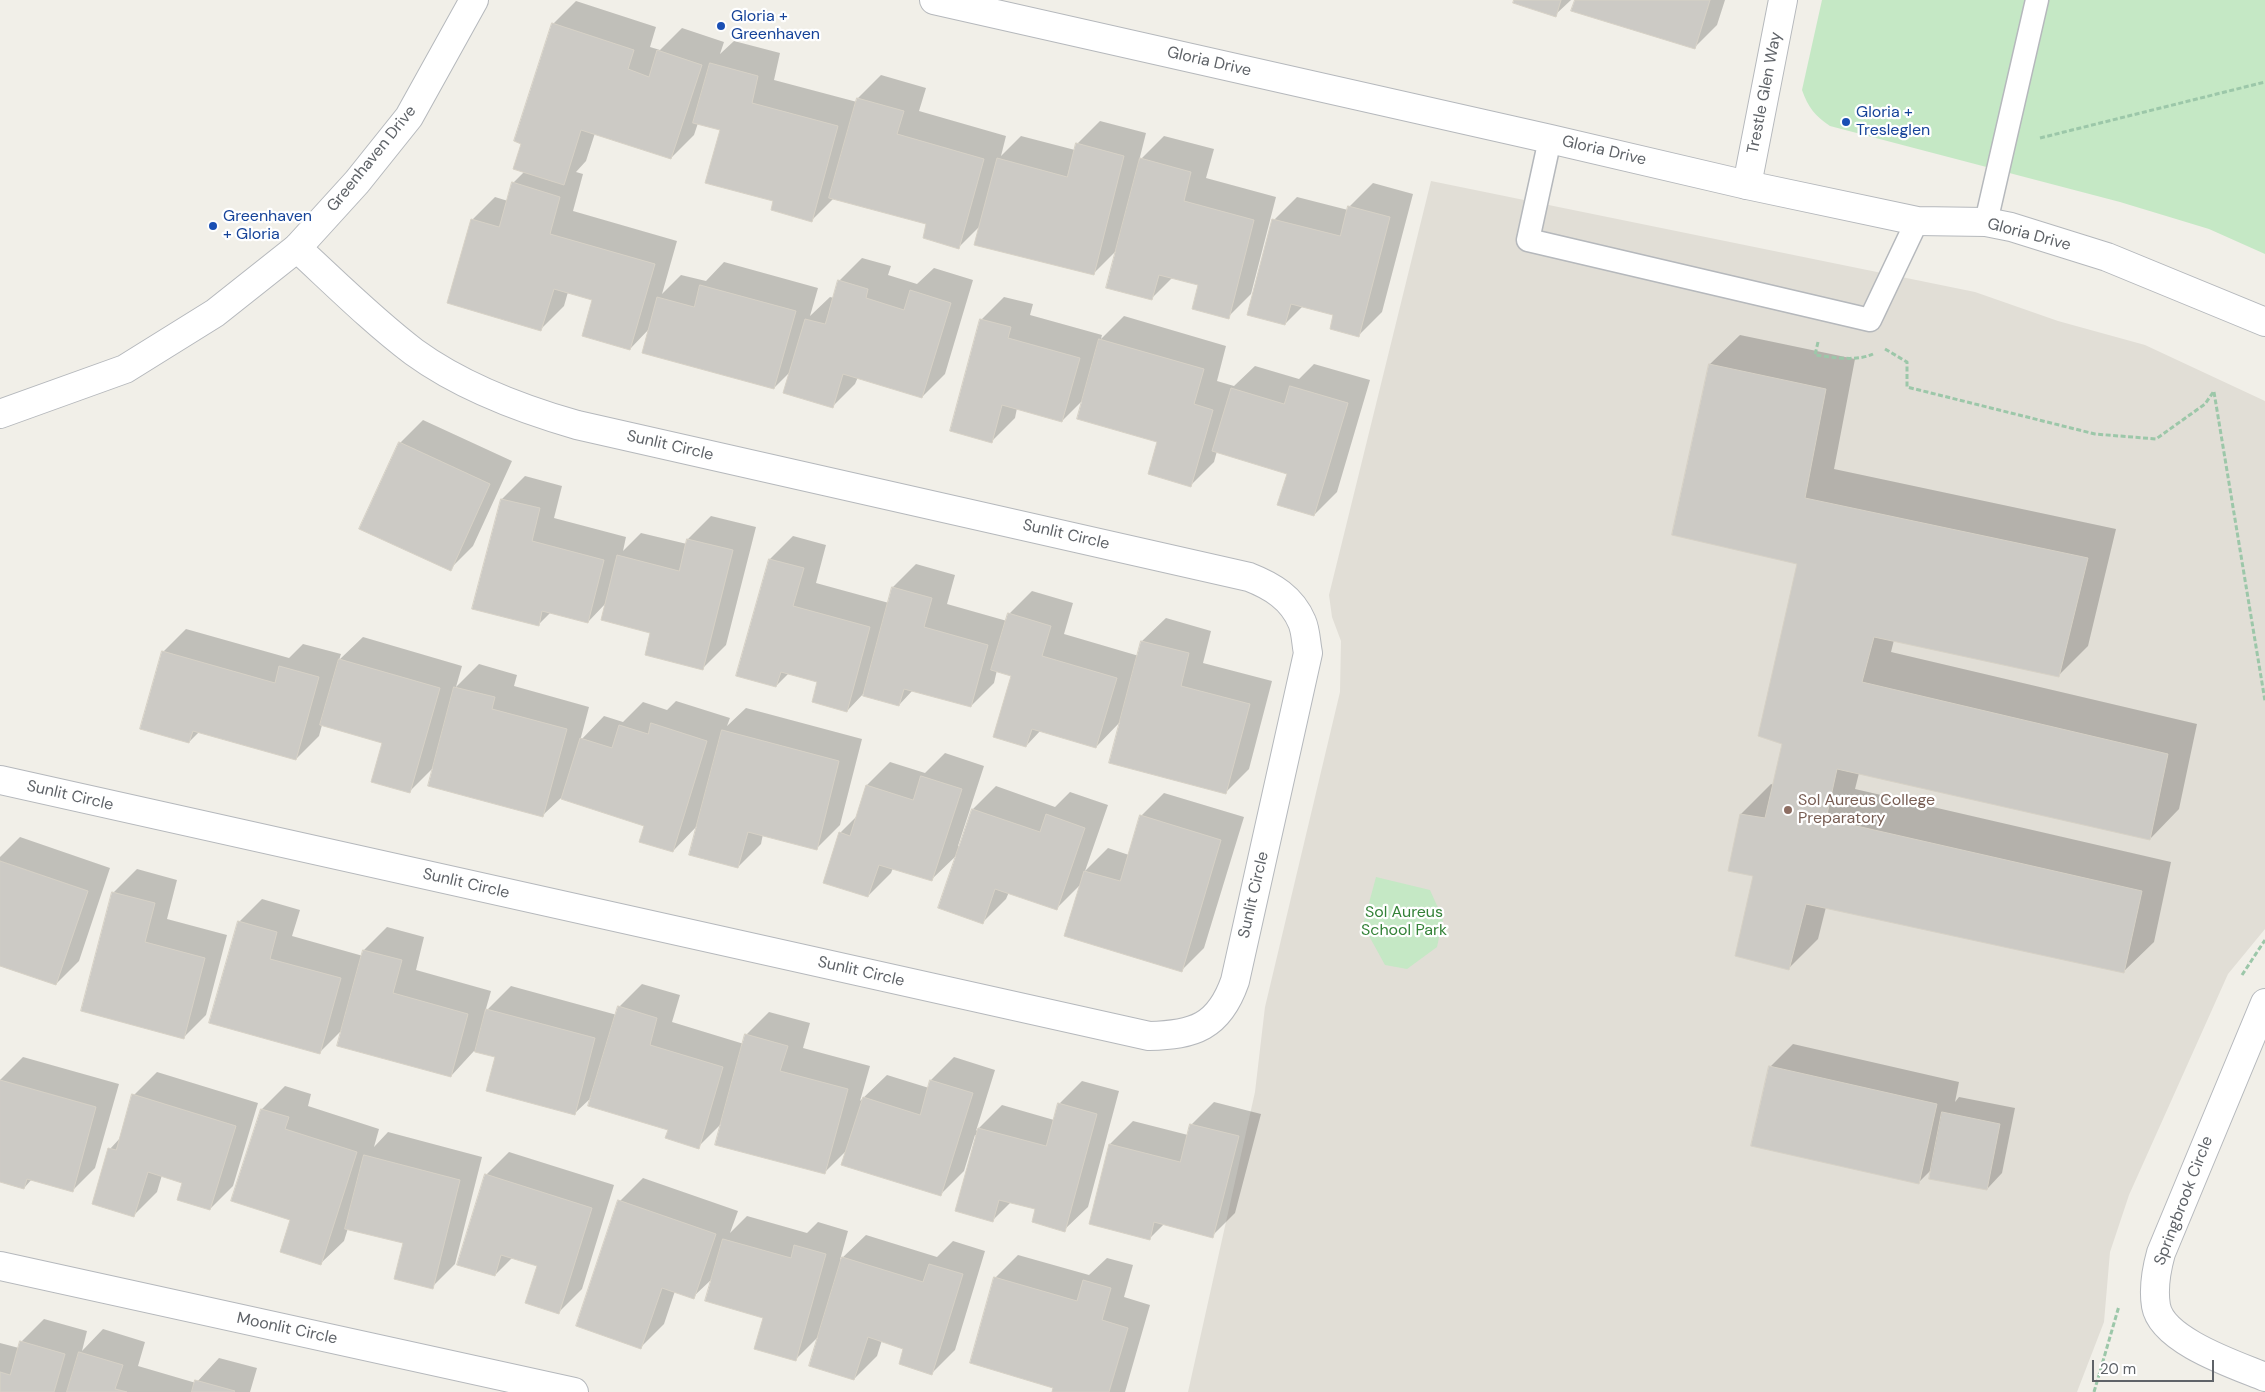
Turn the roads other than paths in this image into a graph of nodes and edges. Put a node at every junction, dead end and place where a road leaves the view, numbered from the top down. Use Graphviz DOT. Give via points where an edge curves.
graph roads {
  1 [pos="474,0"];
  2 [pos="934,0"];
  3 [pos="1783,0"];
  4 [pos="2037,0"];
  5 [pos="1550,138"];
  6 [pos="1747,185"];
  7 [pos="1917,220"];
  8 [pos="1986,222"];
  9 [pos="297,248"];
  10 [pos="2265,322"];
  11 [pos="0,414"];
  12 [pos="0,780"];
  13 [pos="2265,1003"];
  14 [pos="0,1266"];
  15 [pos="2265,1377"];
  16 [pos="574,1392"];
  1 -- 9 [label="street, Greenhaven Drive" via="409,118"];
  2 -- 5 [label="street, Gloria Drive"];
  3 -- 6 [label="street, Trestle Glen Way"];
  4 -- 8 [label="lane"];
  5 -- 6 [label="street, Gloria Drive"];
  5 -- 7 [label="lane" via="1528,240 1870,320"];
  6 -- 7 [label="street, Gloria Drive"];
  7 -- 8 [label="street, Gloria Drive"];
  8 -- 10 [label="street, Gloria Drive" via="2106,258"];
  9 -- 11 [label="street, Greenhaven Drive" via="215,313 125,369"];
  9 -- 12 [label="street, Sunlit Circle" via="415,352 473,387 537,414 578,426 1249,577 1271,585 1289,600 1303,623 1308,654 1229,996 1216,1015 1198,1029 1179,1035 1149,1036"];
  13 -- 15 [label="street, Springbrook Circle" via="2160,1253 2155,1278 2156,1308 2167,1326 2192,1346"];
  14 -- 16 [label="street, Moonlit Circle"];
}
